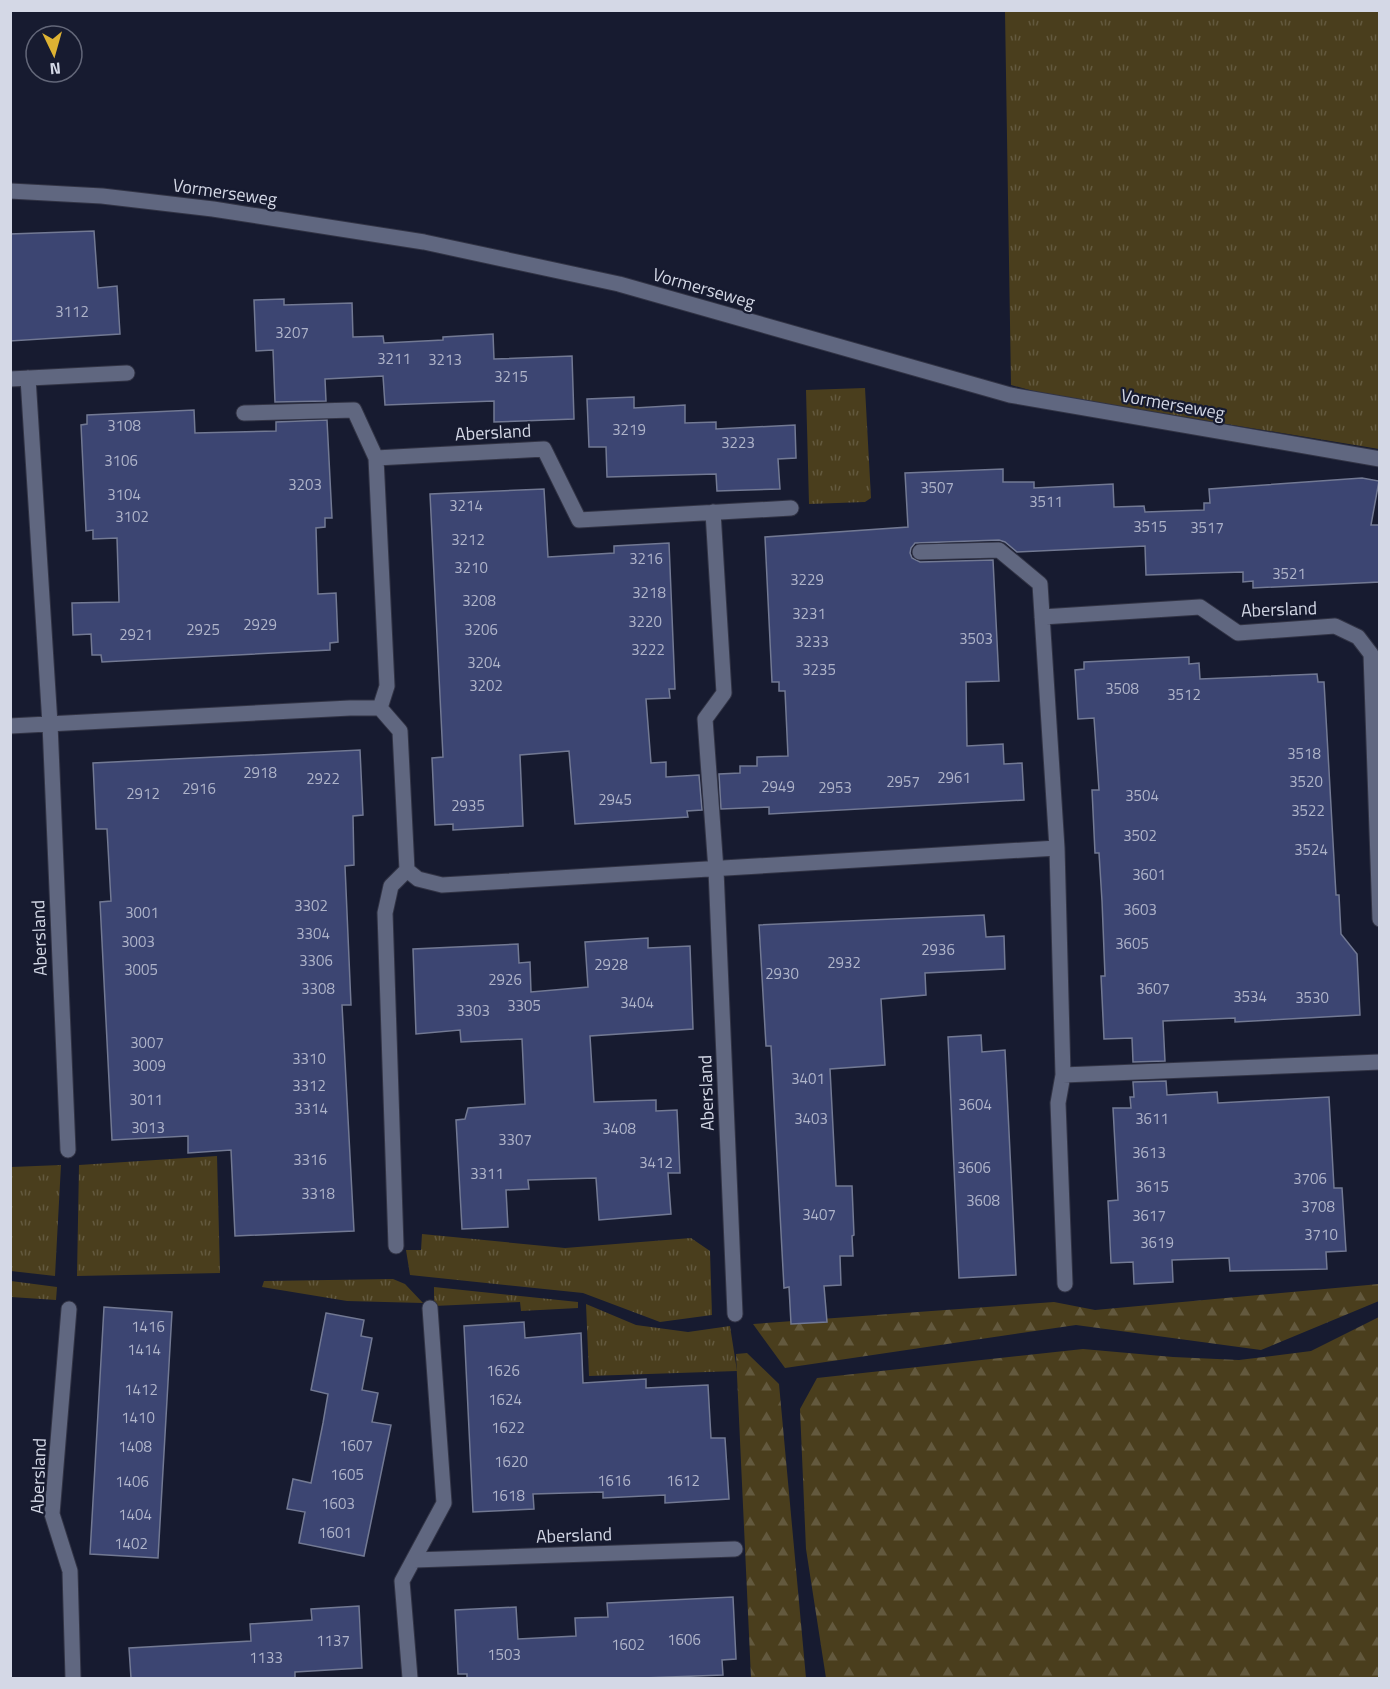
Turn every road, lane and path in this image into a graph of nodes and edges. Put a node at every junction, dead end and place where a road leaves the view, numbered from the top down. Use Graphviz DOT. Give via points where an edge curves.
graph roads {
  1 [pos="10,191"];
  2 [pos="127,373"];
  3 [pos="28,378"];
  4 [pos="10,379"];
  5 [pos="244,413"];
  6 [pos="376,458"];
  7 [pos="1380,459"];
  8 [pos="791,508"];
  9 [pos="713,512"];
  10 [pos="920,552"];
  11 [pos="1042,618"];
  12 [pos="1375,654"];
  13 [pos="380,708"];
  14 [pos="50,724"];
  15 [pos="10,726"];
  16 [pos="1057,848"];
  17 [pos="407,870"];
  18 [pos="716,870"];
  19 [pos="1380,919"];
  20 [pos="1380,1062"];
  21 [pos="1064,1075"];
  22 [pos="68,1150"];
  23 [pos="396,1246"];
  24 [pos="1065,1284"];
  25 [pos="430,1308"];
  26 [pos="69,1309"];
  27 [pos="735,1314"];
  28 [pos="735,1549"];
  29 [pos="414,1560"];
  30 [pos="73,1678"];
  31 [pos="410,1678"];
  1 -- 7 [label="street, Vormerseweg" via="213,208 424,242 619,284 1010,395"];
  2 -- 3 [label="street"];
  3 -- 4 [label="street"];
  3 -- 14 [label="street, Abersland"];
  5 -- 6 [label="street" via="354,410"];
  6 -- 9 [label="street, Abersland" via="544,449 579,520"];
  6 -- 13 [label="street" via="387,686"];
  8 -- 9 [label="street, Abersland"];
  9 -- 18 [label="street, Abersland" via="724,693 705,719"];
  10 -- 11 [label="street" via="999,550 1040,584"];
  11 -- 12 [label="street, Abersland" via="1200,607 1238,633 1335,626 1358,637"];
  11 -- 16 [label="street"];
  12 -- 19 [label="street, Abersland"];
  13 -- 14 [label="street"];
  13 -- 17 [label="street" via="400,730"];
  14 -- 15 [label="street"];
  14 -- 22 [label="street, Abersland"];
  16 -- 18 [label="street"];
  16 -- 21 [label="street"];
  17 -- 18 [label="street" via="418,879 442,885"];
  17 -- 23 [label="street" via="391,886 384,913"];
  18 -- 27 [label="street, Abersland"];
  20 -- 21 [label="street"];
  21 -- 24 [label="street" via="1058,1103"];
  25 -- 29 [label="street" via="444,1503"];
  26 -- 30 [label="street, Abersland" via="52,1514 70,1571"];
  28 -- 29 [label="street, Abersland"];
  29 -- 31 [label="street" via="402,1581"];
}
